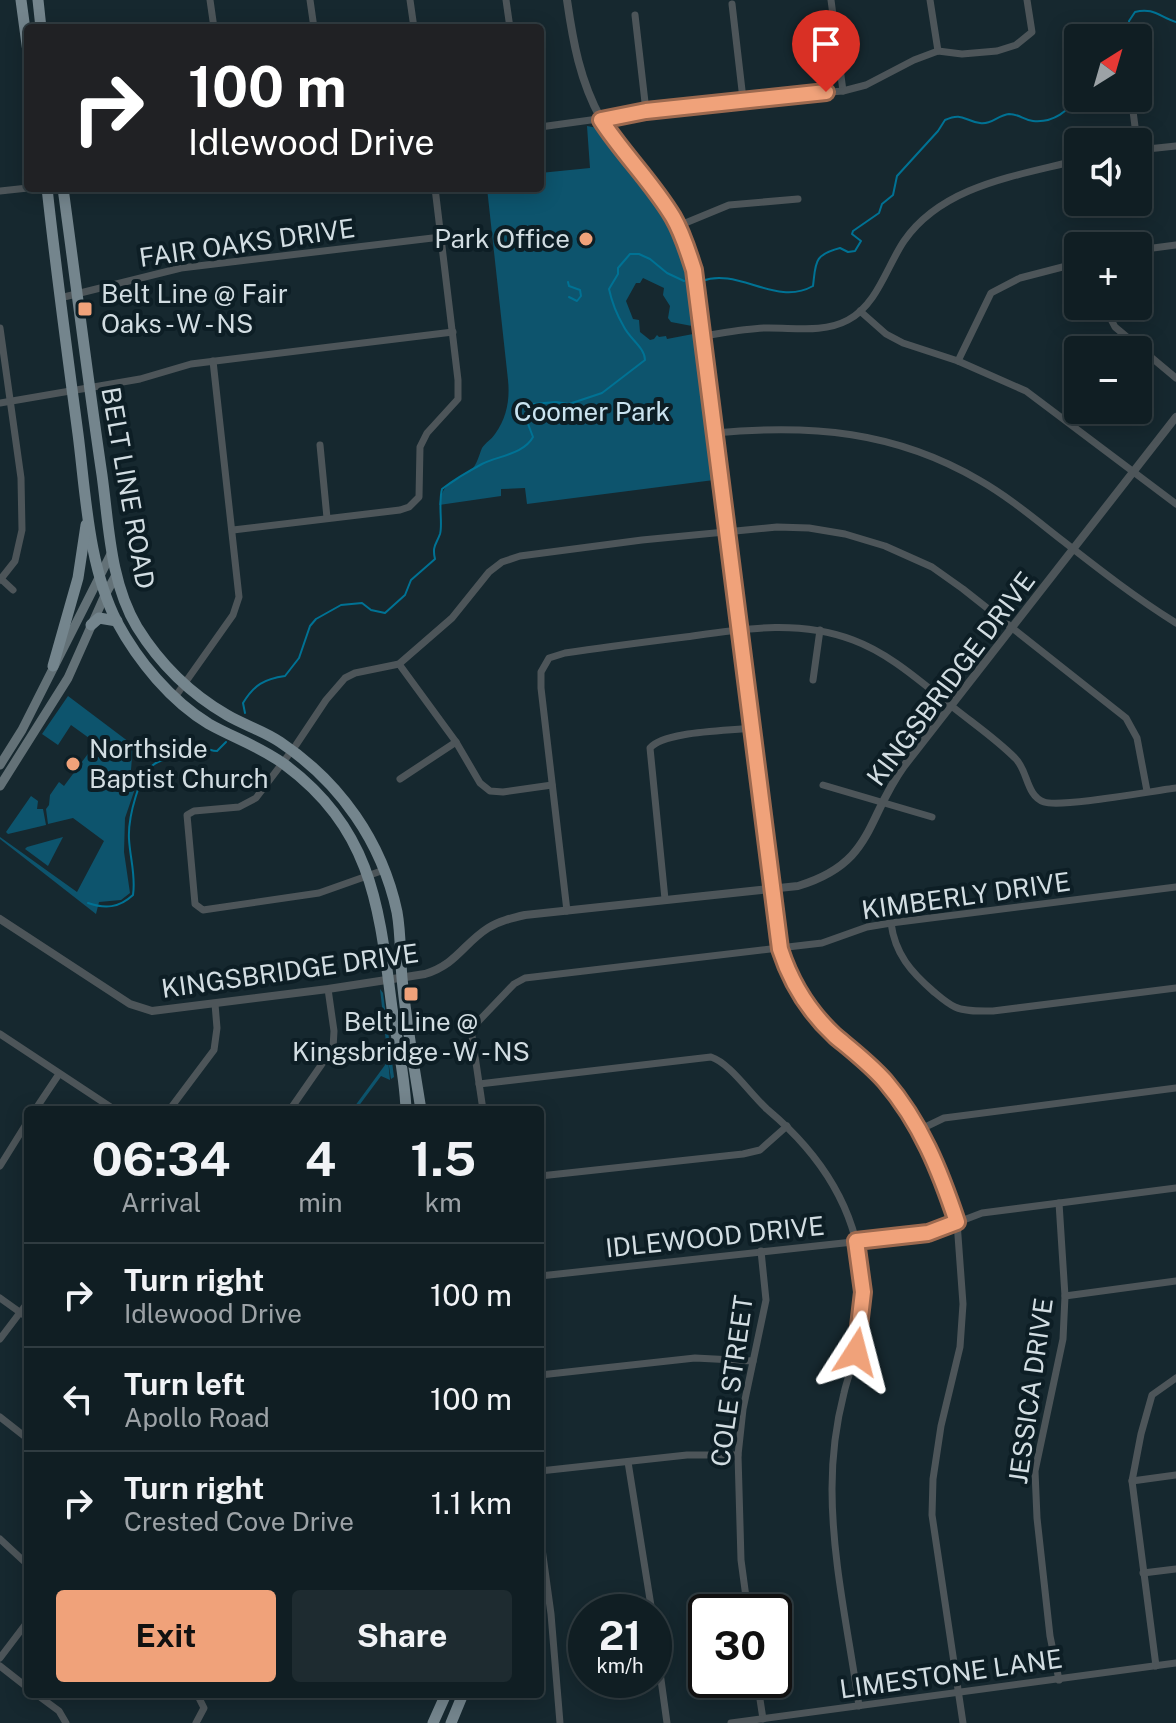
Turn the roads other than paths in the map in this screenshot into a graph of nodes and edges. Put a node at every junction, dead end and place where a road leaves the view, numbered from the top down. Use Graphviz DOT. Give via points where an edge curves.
graph roads {
  1 [pos="21,0"];
  2 [pos="38,0"];
  3 [pos="210,0"];
  4 [pos="310,0"];
  5 [pos="410,0"];
  6 [pos="506,0"];
  7 [pos="567,0"];
  8 [pos="831,0"];
  9 [pos="930,0"];
  10 [pos="1027,0"];
  11 [pos="732,4"];
  12 [pos="635,15"];
  13 [pos="24,24"];
  14 [pos="41,24"];
  15 [pos="213,24"];
  16 [pos="313,24"];
  17 [pos="413,24"];
  18 [pos="509,24"];
  19 [pos="938,51"];
  20 [pos="843,91"];
  21 [pos="743,99"];
  22 [pos="646,111"];
  23 [pos="601,120"];
  24 [pos="544,127"];
  25 [pos="1176,146"];
  26 [pos="1152,149"];
  27 [pos="1064,164"];
  28 [pos="24,188"];
  29 [pos="0,191"];
  30 [pos="47,192"];
  31 [pos="64,192"];
  32 [pos="435,192"];
  33 [pos="798,199"];
  34 [pos="678,226"];
  35 [pos="441,237"];
  36 [pos="1176,245"];
  37 [pos="1152,248"];
  38 [pos="1064,267"];
  39 [pos="77,294"];
  40 [pos="60,298"];
  41 [pos="860,311"];
  42 [pos="1111,320"];
  43 [pos="0,328"];
  44 [pos="453,332"];
  45 [pos="703,336"];
  46 [pos="213,361"];
  47 [pos="958,361"];
  48 [pos="1176,378"];
  49 [pos="89,389"];
  50 [pos="73,393"];
  51 [pos="5,402"];
  52 [pos="1176,417"];
  53 [pos="715,433"];
  54 [pos="320,445"];
  55 [pos="1135,471"];
  56 [pos="1176,504"];
  57 [pos="88,513"];
  58 [pos="327,518"];
  59 [pos="233,530"];
  60 [pos="728,532"];
  61 [pos="1074,550"];
  62 [pos="112,552"];
  63 [pos="116,575"];
  64 [pos="99,576"];
  65 [pos="0,579"];
  66 [pos="13,590"];
  67 [pos="105,595"];
  68 [pos="117,621"];
  69 [pos="1176,623"];
  70 [pos="91,625"];
  71 [pos="1012,628"];
  72 [pos="741,630"];
  73 [pos="820,630"];
  74 [pos="399,664"];
  75 [pos="53,666"];
  76 [pos="813,680"];
  77 [pos="184,685"];
  78 [pos="175,697"];
  79 [pos="951,706"];
  80 [pos="752,728"];
  81 [pos="456,742"];
  82 [pos="292,751"];
  83 [pos="283,763"];
  84 [pos="0,765"];
  85 [pos="400,779"];
  86 [pos="1,783"];
  87 [pos="552,785"];
  88 [pos="823,785"];
  89 [pos="1176,788"];
  90 [pos="1147,791"];
  91 [pos="882,803"];
  92 [pos="932,817"];
  93 [pos="384,870"];
  94 [pos="368,875"];
  95 [pos="1176,887"];
  96 [pos="772,888"];
  97 [pos="665,899"];
  98 [pos="567,911"];
  99 [pos="0,919"];
  100 [pos="891,923"];
  101 [pos="780,949"];
  102 [pos="402,979"];
  103 [pos="389,981"];
  104 [pos="1176,988"];
  105 [pos="328,989"];
  106 [pos="215,1004"];
  107 [pos="0,1034"];
  108 [pos="59,1074"];
  109 [pos="479,1084"];
  110 [pos="1176,1088"];
  111 [pos="38,1106"];
  112 [pos="109,1106"];
  113 [pos="172,1106"];
  114 [pos="293,1106"];
  115 [pos="405,1106"];
  116 [pos="420,1106"];
  117 [pos="482,1106"];
  118 [pos="787,1126"];
  119 [pos="24,1127"];
  120 [pos="919,1130"];
  121 [pos="0,1166"];
  122 [pos="544,1176"];
  123 [pos="1176,1188"];
  124 [pos="1059,1203"];
  125 [pos="957,1222"];
  126 [pos="856,1241"];
  127 [pos="761,1251"];
  128 [pos="544,1276"];
  129 [pos="1176,1281"];
  130 [pos="1065,1296"];
  131 [pos="0,1298"];
  132 [pos="24,1307"];
  133 [pos="20,1312"];
  134 [pos="24,1315"];
  135 [pos="0,1339"];
  136 [pos="753,1361"];
  137 [pos="544,1375"];
  138 [pos="1176,1378"];
  139 [pos="0,1417"];
  140 [pos="24,1436"];
  141 [pos="738,1455"];
  142 [pos="628,1462"];
  143 [pos="544,1471"];
  144 [pos="1176,1475"];
  145 [pos="1132,1481"];
  146 [pos="0,1539"];
  147 [pos="24,1561"];
  148 [pos="544,1563"];
  149 [pos="1176,1569"];
  150 [pos="1143,1573"];
  151 [pos="649,1594"];
  152 [pos="746,1594"];
  153 [pos="24,1626"];
  154 [pos="0,1658"];
  155 [pos="1176,1663"];
  156 [pos="0,1666"];
  157 [pos="1156,1666"];
  158 [pos="1059,1680"];
  159 [pos="24,1685"];
  160 [pos="958,1692"];
  161 [pos="41,1698"];
  162 [pos="200,1698"];
  163 [pos="444,1698"];
  164 [pos="461,1698"];
  165 [pos="664,1698"];
  166 [pos="760,1698"];
  167 [pos="859,1706"];
  168 [pos="763,1719"];
  169 [pos="66,1723"];
  170 [pos="196,1723"];
  171 [pos="433,1723"];
  172 [pos="451,1723"];
  173 [pos="560,1723"];
  174 [pos="667,1723"];
  175 [pos="731,1723"];
  176 [pos="963,1723"];
  1 -- 13 [label="main road"];
  2 -- 14 [label="main road"];
  3 -- 15 [label="street"];
  4 -- 16 [label="street"];
  5 -- 17 [label="street"];
  6 -- 18 [label="street"];
  7 -- 23 [label="street" via="583,83"];
  8 -- 20 [label="street"];
  9 -- 19 [label="street"];
  10 -- 19 [label="street" via="1032,32 1016,45 962,54"];
  11 -- 21 [label="street"];
  12 -- 22 [label="street"];
  19 -- 20 [label="street"];
  20 -- 21 [label="street"];
  21 -- 22 [label="street"];
  22 -- 23 [label="street"];
  23 -- 24 [label="street"];
  23 -- 34 [label="street"];
  25 -- 26 [label="street"];
  27 -- 41 [label="street" via="957,195 938,206 904,241"];
  28 -- 29 [label="street"];
  30 -- 40 [label="main road, BELT LINE ROAD"];
  31 -- 39 [label="main road, BELT LINE ROAD"];
  32 -- 35 [label="street"];
  33 -- 34 [label="street" via="729,205"];
  34 -- 45 [label="street" via="694,270"];
  35 -- 39 [label="street, FAIR OAKS DRIVE" via="181,268"];
  35 -- 44 [label="street"];
  36 -- 37 [label="street"];
  38 -- 47 [label="street" via="1020,278 991,293"];
  39 -- 40 [label="street, FAIR OAKS DRIVE"];
  39 -- 49 [label="main road, BELT LINE ROAD"];
  40 -- 50 [label="main road, BELT LINE ROAD"];
  41 -- 45 [label="street" via="820,329 766,328"];
  41 -- 47 [label="street" via="903,343"];
  42 -- 48 [label="street"];
  43 -- 51 [label="street"];
  44 -- 46 [label="street"];
  44 -- 58 [label="street" via="458,399 420,447 419,497 400,510"];
  45 -- 53 [label="street"];
  46 -- 49 [label="street"];
  46 -- 59 [label="street"];
  47 -- 55 [label="street" via="1026,391"];
  49 -- 50 [label="street"];
  49 -- 62 [label="main road, BELT LINE ROAD"];
  50 -- 51 [label="street"];
  50 -- 57 [label="main road, BELT LINE ROAD"];
  51 -- 65 [label="street" via="21,478 22,530 15,561"];
  52 -- 55 [label="street, KINGSBRIDGE DRIVE"];
  53 -- 60 [label="street"];
  53 -- 61 [label="street" via="812,429 850,433 920,452 1013,502"];
  54 -- 58 [label="street"];
  55 -- 56 [label="street"];
  55 -- 61 [label="street, KINGSBRIDGE DRIVE"];
  57 -- 64 [label="main road, BELT LINE ROAD"];
  57 -- 75 [label="main road" via="78,578"];
  58 -- 59 [label="street"];
  59 -- 77 [label="street" via="239,597 222,633"];
  60 -- 71 [label="street" via="809,528 867,540 932,567"];
  60 -- 72 [label="street"];
  60 -- 74 [label="street" via="502,562 452,618"];
  61 -- 69 [label="street"];
  61 -- 71 [label="street, KINGSBRIDGE DRIVE"];
  62 -- 63 [label="main road, BELT LINE ROAD"];
  62 -- 64 [label="main road"];
  63 -- 67 [label="main road"];
  63 -- 77 [label="main road, BELT LINE ROAD" via="136,626"];
  64 -- 67 [label="main road, BELT LINE ROAD"];
  64 -- 75 [label="main road"];
  65 -- 66 [label="street"];
  67 -- 68 [label="main road, BELT LINE ROAD"];
  67 -- 70 [label="main road"];
  68 -- 70 [label="main road" via="99,618"];
  68 -- 78 [label="main road, BELT LINE ROAD" via="145,665"];
  70 -- 86 [label="main road" via="68,678"];
  71 -- 79 [label="street, KINGSBRIDGE DRIVE"];
  71 -- 90 [label="street" via="1126,718 1137,738"];
  72 -- 73 [label="street"];
  72 -- 80 [label="street"];
  72 -- 87 [label="street" via="549,658 541,672 541,688"];
  73 -- 76 [label="street"];
  73 -- 79 [label="street" via="869,647"];
  74 -- 81 [label="street"];
  74 -- 82 [label="street" via="345,678"];
  75 -- 84 [label="main road"];
  77 -- 78 [label="street"];
  77 -- 82 [label="main road, BELT LINE ROAD"];
  78 -- 83 [label="main road, BELT LINE ROAD" via="209,724"];
  79 -- 90 [label="street" via="1020,762 1032,793 1041,801"];
  79 -- 91 [label="street, KINGSBRIDGE DRIVE"];
  80 -- 96 [label="street"];
  80 -- 97 [label="street" via="675,737 650,748"];
  81 -- 85 [label="street"];
  81 -- 87 [label="street" via="490,791"];
  82 -- 83 [label="street"];
  82 -- 93 [label="main road, BELT LINE ROAD" via="348,803"];
  83 -- 94 [label="main road, BELT LINE ROAD" via="335,813"];
  83 -- 94 [label="street" via="248,804 187,815 195,904 203,910 319,893"];
  87 -- 98 [label="street"];
  88 -- 91 [label="street"];
  89 -- 90 [label="street"];
  91 -- 92 [label="street"];
  91 -- 96 [label="street, KINGSBRIDGE DRIVE" via="868,835 840,867 812,882"];
  93 -- 94 [label="street"];
  93 -- 102 [label="main road, BELT LINE ROAD" via="397,914"];
  94 -- 103 [label="main road, BELT LINE ROAD" via="380,913"];
  95 -- 100 [label="street, KIMBERLY DRIVE"];
  96 -- 97 [label="street, KINGSBRIDGE DRIVE"];
  96 -- 101 [label="street"];
  97 -- 98 [label="street, KINGSBRIDGE DRIVE"];
  98 -- 102 [label="street, KINGSBRIDGE DRIVE" via="507,919 489,927 439,970"];
  99 -- 106 [label="street, KINGSBRIDGE DRIVE" via="140,1008"];
  100 -- 101 [label="street, KIMBERLY DRIVE"];
  100 -- 104 [label="street" via="901,958 955,1007 993,1011"];
  101 -- 109 [label="street, KIMBERLY DRIVE" via="525,978 471,1029"];
  101 -- 120 [label="street" via="812,1011 876,1072"];
  102 -- 103 [label="street, KINGSBRIDGE DRIVE"];
  102 -- 116 [label="main road, BELT LINE ROAD"];
  103 -- 105 [label="street, KINGSBRIDGE DRIVE"];
  103 -- 115 [label="main road, BELT LINE ROAD"];
  105 -- 106 [label="street, KINGSBRIDGE DRIVE"];
  105 -- 114 [label="street" via="333,1048"];
  106 -- 113 [label="street" via="214,1050"];
  107 -- 108 [label="street"];
  108 -- 111 [label="street"];
  108 -- 112 [label="street"];
  109 -- 117 [label="street"];
  109 -- 118 [label="street" via="711,1057 727,1065"];
  110 -- 120 [label="street" via="944,1118"];
  118 -- 122 [label="street" via="760,1150 743,1154"];
  118 -- 126 [label="street" via="832,1181"];
  119 -- 121 [label="street"];
  120 -- 125 [label="street"];
  123 -- 124 [label="street, IDLEWOOD DRIVE"];
  124 -- 125 [label="street, IDLEWOOD DRIVE" via="982,1213"];
  124 -- 130 [label="street, JESSICA DRIVE"];
  125 -- 126 [label="street, IDLEWOOD DRIVE" via="928,1233"];
  125 -- 160 [label="street" via="963,1304 960,1347 941,1426 932,1515"];
  126 -- 127 [label="street, IDLEWOOD DRIVE"];
  126 -- 167 [label="street" via="861,1317 833,1450 832,1492"];
  127 -- 128 [label="street, IDLEWOOD DRIVE"];
  127 -- 136 [label="street, COLE STREET" via="766,1300"];
  129 -- 130 [label="street"];
  130 -- 158 [label="street, JESSICA DRIVE" via="1057,1377 1035,1471"];
  131 -- 133 [label="street"];
  132 -- 133 [label="street"];
  133 -- 134 [label="street"];
  133 -- 135 [label="street"];
  136 -- 137 [label="street" via="695,1358"];
  136 -- 141 [label="street, COLE STREET"];
  138 -- 145 [label="street" via="1152,1395"];
  139 -- 140 [label="street"];
  141 -- 142 [label="street"];
  141 -- 152 [label="street, COLE STREET"];
  142 -- 143 [label="street"];
  142 -- 151 [label="street"];
  144 -- 145 [label="street"];
  145 -- 150 [label="street"];
  146 -- 147 [label="street"];
  148 -- 173 [label="street"];
  149 -- 150 [label="street"];
  150 -- 157 [label="street"];
  153 -- 154 [label="street"];
  155 -- 157 [label="street, LIMESTONE LANE"];
  156 -- 159 [label="street"];
  157 -- 158 [label="street, LIMESTONE LANE"];
  158 -- 160 [label="street, LIMESTONE LANE"];
  160 -- 167 [label="street, LIMESTONE LANE"];
  160 -- 176 [label="street"];
  161 -- 169 [label="street"];
  162 -- 170 [label="street" via="204,1712"];
  163 -- 171 [label="main road"];
  164 -- 172 [label="main road"];
  165 -- 174 [label="street"];
  166 -- 168 [label="street"];
  167 -- 168 [label="street, LIMESTONE LANE"];
  168 -- 175 [label="street, LIMESTONE LANE"];
}
